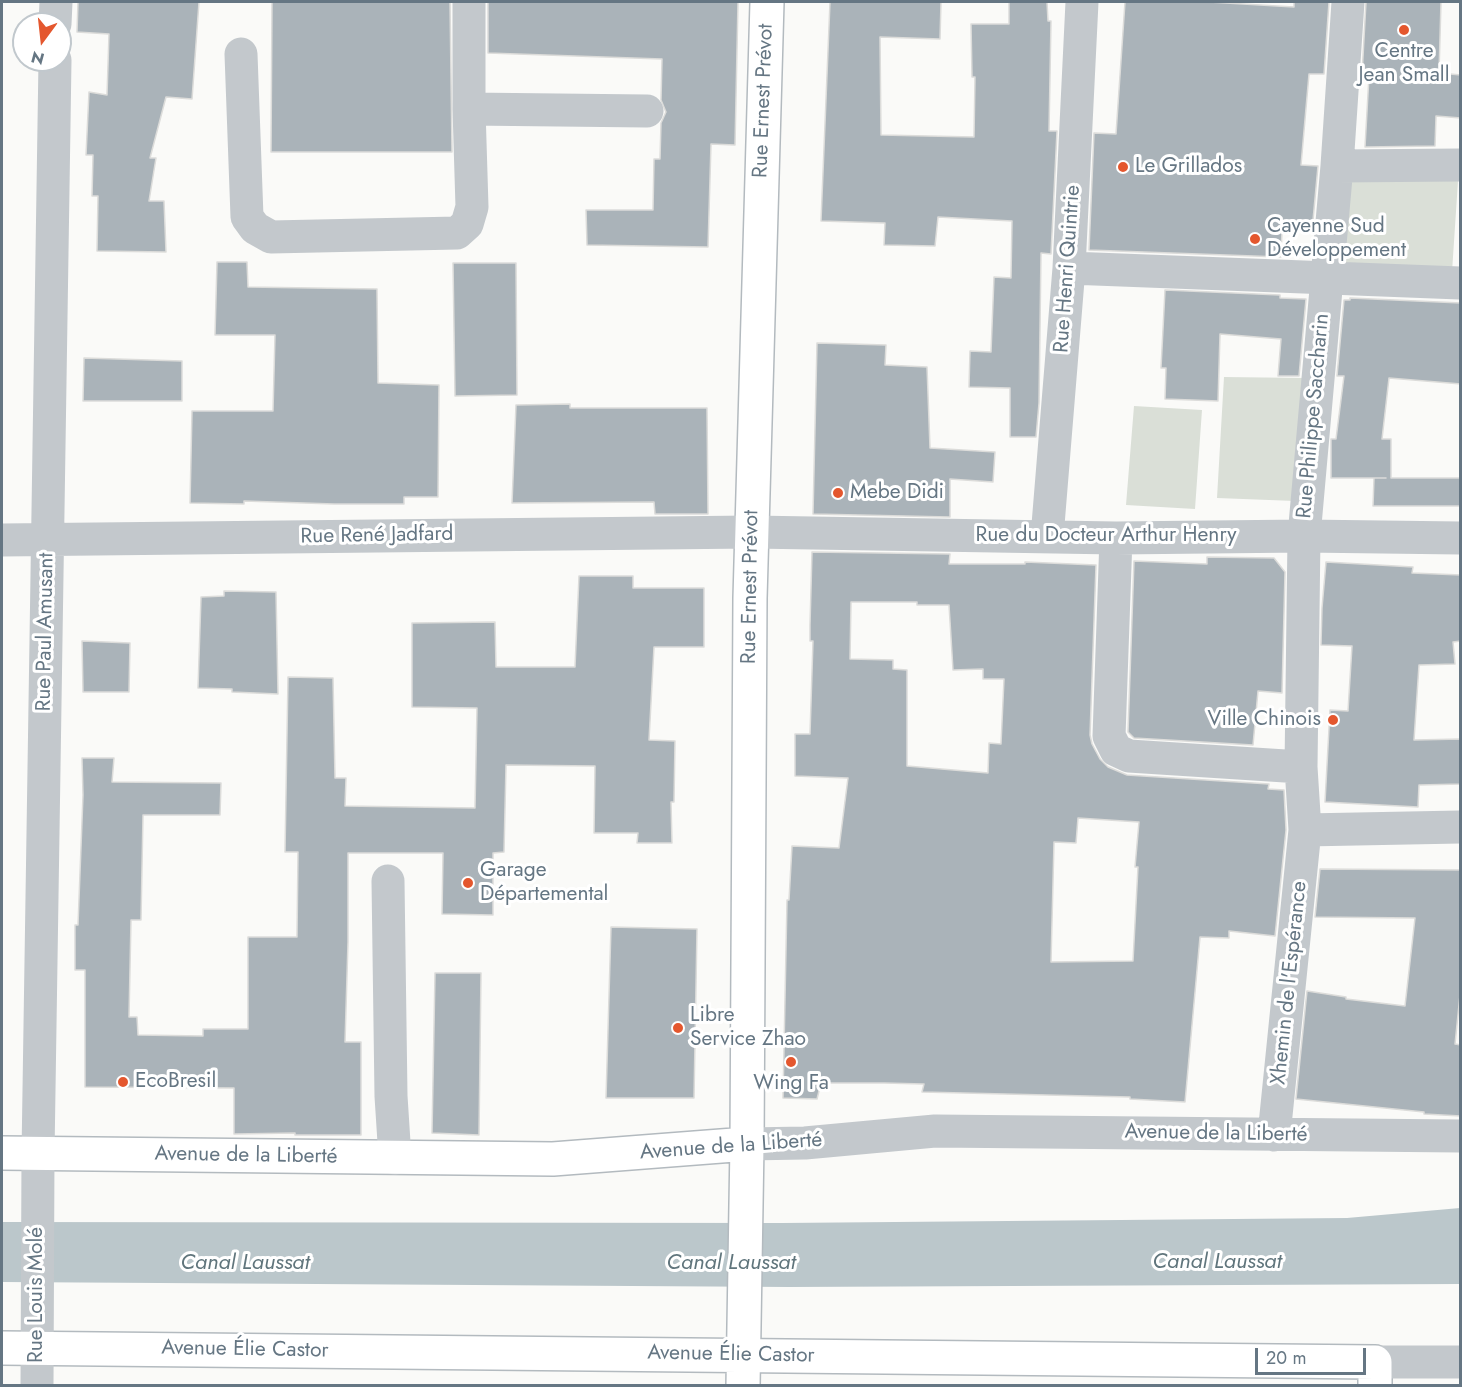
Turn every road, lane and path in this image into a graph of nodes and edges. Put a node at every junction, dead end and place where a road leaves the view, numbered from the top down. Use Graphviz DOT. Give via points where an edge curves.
graph roads {
  1 [pos="469,2"];
  2 [pos="767,2"];
  3 [pos="1082,2"];
  4 [pos="1348,2"];
  5 [pos="241,54"];
  6 [pos="55,72"];
  7 [pos="469,109"];
  8 [pos="647,111"];
  9 [pos="1461,165"];
  10 [pos="1336,166"];
  11 [pos="1069,268"];
  12 [pos="1326,278"];
  13 [pos="1461,283"];
  14 [pos="752,532"];
  15 [pos="1304,536"];
  16 [pos="1047,537"];
  17 [pos="1116,538"];
  18 [pos="1461,538"];
  19 [pos="2,540"];
  20 [pos="48,540"];
  21 [pos="1301,767"];
  22 [pos="1461,827"];
  23 [pos="1305,830"];
  24 [pos="388,881"];
  25 [pos="1275,1135"];
  26 [pos="1461,1136"];
  27 [pos="2,1153"];
  28 [pos="38,1154"];
  29 [pos="395,1158"];
  30 [pos="746,1158"];
  31 [pos="38,1204"];
  32 [pos="2,1348"];
  33 [pos="38,1348"];
  34 [pos="1461,1362"];
  35 [pos="743,1370"];
  36 [pos="1375,1374"];
  37 [pos="37,1386"];
  1 -- 7 [label="street"];
  2 -- 14 [label="street, Rue Ernest Prévot"];
  3 -- 11 [label="street, Rue Henri Quintrie"];
  4 -- 10 [label="street, Rue Philippe Saccharin"];
  5 -- 7 [label="street" via="247,217 255,228 271,237 457,233 467,224 472,207"];
  6 -- 20 [label="street, Rue Paul Amusant"];
  7 -- 8 [label="street"];
  9 -- 10 [label="street"];
  10 -- 12 [label="street, Rue Philippe Saccharin"];
  11 -- 12 [label="street"];
  11 -- 16 [label="street, Rue Henri Quintrie"];
  12 -- 13 [label="street"];
  12 -- 15 [label="street, Rue Philippe Saccharin"];
  14 -- 16 [label="street, Rue du Docteur Arthur Henry"];
  14 -- 20 [label="street, Rue René Jadfard"];
  14 -- 30 [label="street, Rue Ernest Prévot"];
  15 -- 17 [label="street, Rue du Docteur Arthur Henry"];
  15 -- 18 [label="street, Rue du Docteur Arthur Henry"];
  15 -- 21 [label="street, Rue Philippe Saccharin"];
  16 -- 17 [label="street, Rue du Docteur Arthur Henry"];
  17 -- 21 [label="street" via="1109,736 1116,750 1129,756"];
  19 -- 20 [label="street, Rue René Jadfard"];
  20 -- 28 [label="street, Rue Paul Amusant"];
  21 -- 23 [label="street, Rue Philippe Saccharin"];
  22 -- 23 [label="street"];
  23 -- 25 [label="street, Xhemin de l'Espérance"];
  24 -- 29 [label="street"];
  25 -- 26 [label="street, Avenue de la Liberté"];
  25 -- 30 [label="street, Avenue de la Liberté" via="935,1131 805,1143"];
  27 -- 28 [label="street, Avenue de la Liberté"];
  28 -- 29 [label="street, Avenue de la Liberté"];
  28 -- 31 [label="street, Rue Paul Amusant"];
  29 -- 30 [label="street, Avenue de la Liberté"];
  30 -- 35 [label="street, Rue Ernest Prévot"];
  31 -- 33 [label="street, Rue Louis Molé"];
  32 -- 33 [label="street, Avenue Élie Castor"];
  33 -- 35 [label="street, Avenue Élie Castor"];
  33 -- 37 [label="street, Rue Louis Molé"];
  34 -- 36 [label="street, Avenue Élie Castor"];
  35 -- 36 [label="street, Avenue Élie Castor"];
}
